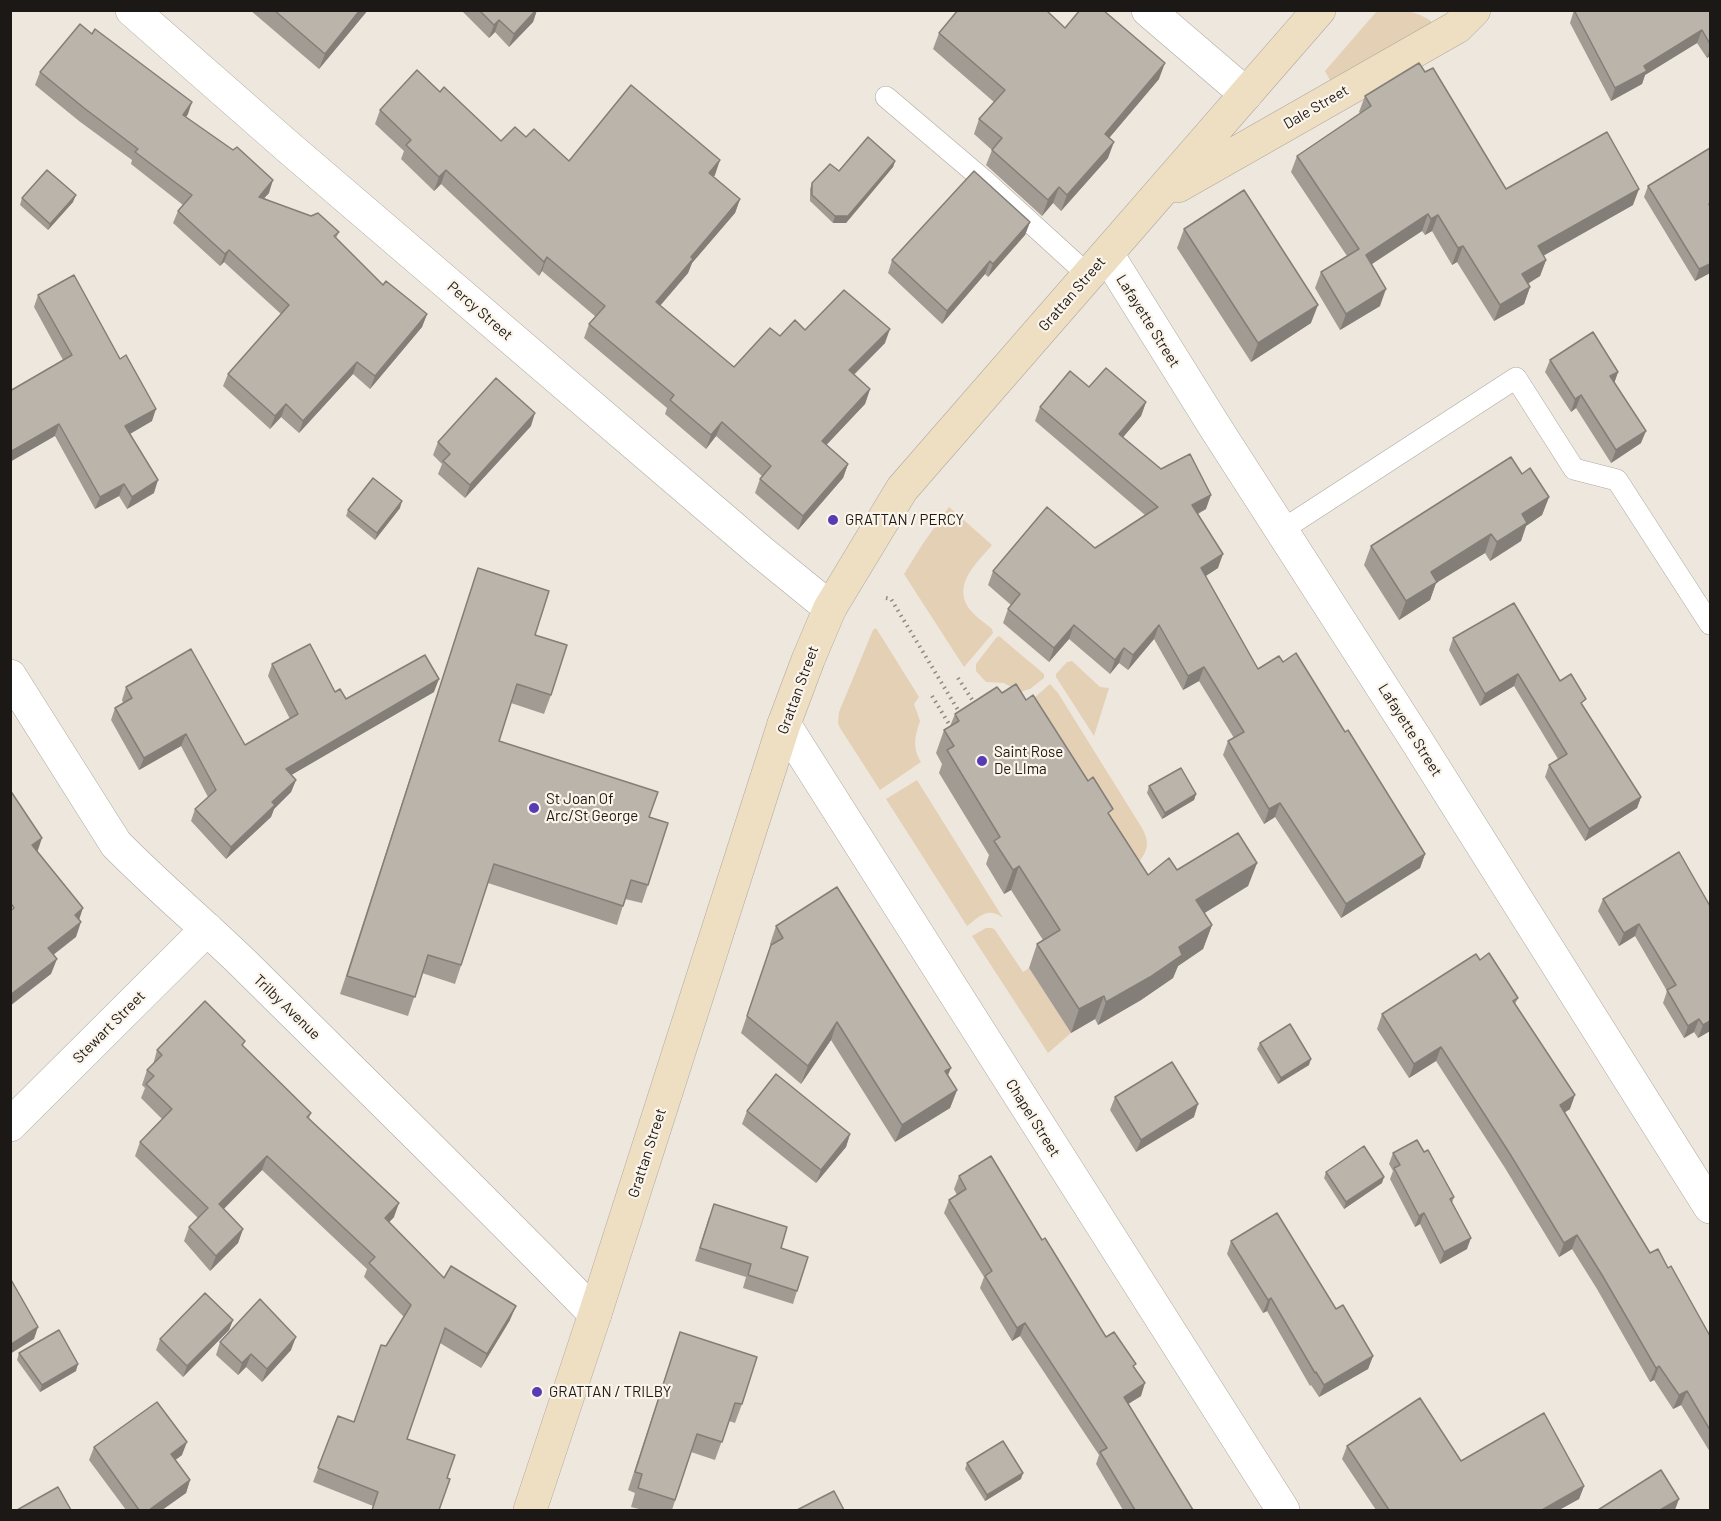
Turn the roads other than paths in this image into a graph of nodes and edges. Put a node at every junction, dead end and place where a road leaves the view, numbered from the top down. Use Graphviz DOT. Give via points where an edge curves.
graph roads {
  1 [pos="132,10"];
  2 [pos="1148,10"];
  3 [pos="1319,10"];
  4 [pos="1474,10"];
  5 [pos="1246,94"];
  6 [pos="886,98"];
  7 [pos="1155,199"];
  8 [pos="1097,265"];
  9 [pos="1282,530"];
  10 [pos="830,608"];
  11 [pos="1710,624"];
  12 [pos="10,676"];
  13 [pos="784,724"];
  14 [pos="207,929"];
  15 [pos="10,1125"];
  16 [pos="1710,1207"];
  17 [pos="595,1314"];
  18 [pos="530,1510"];
  19 [pos="1283,1510"];
  1 -- 10 [label="street, Percy Street"];
  2 -- 5 [label="street"];
  3 -- 5 [label="main road, Grattan Street"];
  4 -- 7 [label="main road, Dale Street" via="1457,27"];
  5 -- 7 [label="main road, Grattan Street"];
  6 -- 8 [label="lane" via="986,182"];
  7 -- 8 [label="main road, Grattan Street"];
  8 -- 9 [label="street, Lafayette Street"];
  8 -- 10 [label="main road, Grattan Street" via="902,489"];
  9 -- 11 [label="lane" via="1516,378 1574,469 1617,480"];
  9 -- 16 [label="street, Lafayette Street"];
  10 -- 13 [label="main road, Grattan Street"];
  12 -- 14 [label="street, Trilby Avenue" via="116,844"];
  13 -- 17 [label="main road, Grattan Street"];
  13 -- 19 [label="street, Chapel Street"];
  14 -- 15 [label="street, Stewart Street"];
  14 -- 17 [label="street, Trilby Avenue"];
  17 -- 18 [label="main road, Grattan Street"];
}
